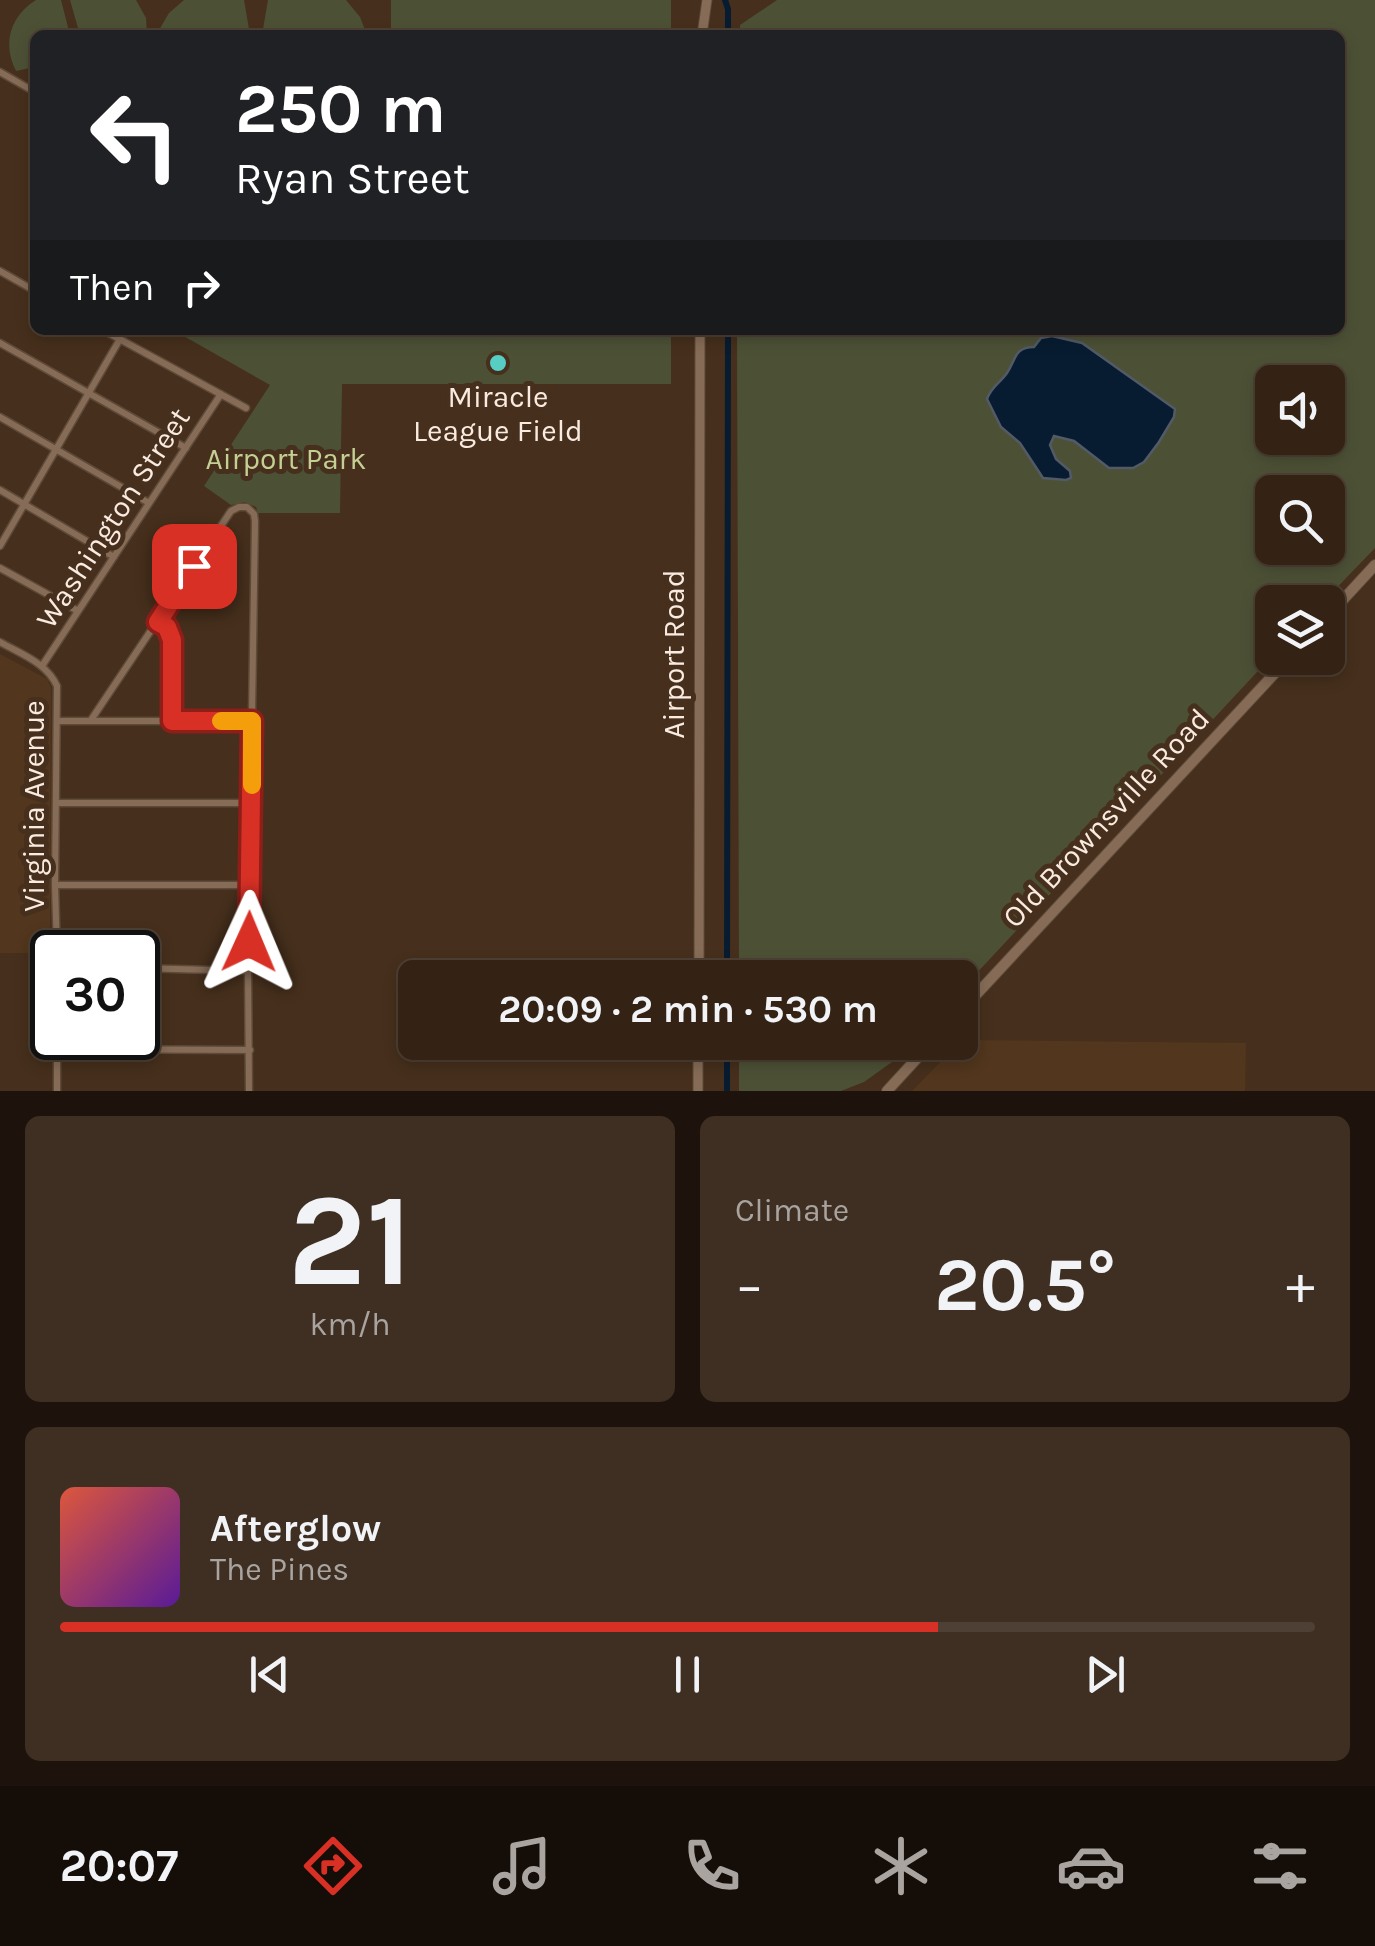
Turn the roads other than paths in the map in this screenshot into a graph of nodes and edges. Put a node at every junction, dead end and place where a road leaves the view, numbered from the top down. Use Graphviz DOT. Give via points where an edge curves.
graph roads {
  1 [pos="706,0"];
  2 [pos="703,30"];
  3 [pos="0,72"];
  4 [pos="30,89"];
  5 [pos="0,270"];
  6 [pos="30,288"];
  7 [pos="113,335"];
  8 [pos="700,335"];
  9 [pos="120,339"];
  10 [pos="0,343"];
  11 [pos="88,393"];
  12 [pos="221,394"];
  13 [pos="246,408"];
  14 [pos="0,417"];
  15 [pos="186,448"];
  16 [pos="56,449"];
  17 [pos="0,490"];
  18 [pos="149,503"];
  19 [pos="24,504"];
  20 [pos="0,546"];
  21 [pos="114,557"];
  22 [pos="1375,565"];
  23 [pos="0,568"];
  24 [pos="1345,598"];
  25 [pos="78,612"];
  26 [pos="158,622"];
  27 [pos="0,642"];
  28 [pos="42,666"];
  29 [pos="1273,675"];
  30 [pos="101,702"];
  31 [pos="90,720"];
  32 [pos="108,720"];
  33 [pos="58,721"];
  34 [pos="172,721"];
  35 [pos="252,721"];
  36 [pos="57,803"];
  37 [pos="252,803"];
  38 [pos="56,885"];
  39 [pos="250,885"];
  40 [pos="57,930"];
  41 [pos="698,960"];
  42 [pos="160,969"];
  43 [pos="248,971"];
  44 [pos="978,993"];
  45 [pos="160,1050"];
  46 [pos="250,1050"];
  47 [pos="57,1060"];
  48 [pos="698,1060"];
  49 [pos="915,1060"];
  50 [pos="57,1091"];
  51 [pos="250,1091"];
  52 [pos="698,1091"];
  53 [pos="887,1091"];
  1 -- 2 [label="street"];
  3 -- 4 [label="street"];
  5 -- 6 [label="street"];
  7 -- 9 [label="street"];
  8 -- 41 [label="street, Airport Road"];
  9 -- 11 [label="street"];
  9 -- 12 [label="street"];
  10 -- 11 [label="street"];
  11 -- 15 [label="street"];
  11 -- 16 [label="street"];
  12 -- 13 [label="street"];
  12 -- 15 [label="street, Washington Street"];
  14 -- 16 [label="street"];
  15 -- 18 [label="street, Washington Street"];
  16 -- 18 [label="street"];
  16 -- 19 [label="street"];
  17 -- 19 [label="street"];
  18 -- 21 [label="street, Washington Street"];
  19 -- 20 [label="street"];
  19 -- 21 [label="street"];
  21 -- 25 [label="street, Washington Street"];
  22 -- 24 [label="main road"];
  23 -- 25 [label="street"];
  25 -- 28 [label="street, Washington Street"];
  26 -- 30 [label="street"];
  26 -- 34 [label="street" via="172,640"];
  26 -- 35 [label="street" via="231,511 247,507 255,521"];
  27 -- 28 [label="street"];
  28 -- 33 [label="street, Virginia Avenue" via="58,686"];
  29 -- 44 [label="main road, Old Brownsville Road"];
  30 -- 31 [label="street"];
  30 -- 32 [label="street"];
  31 -- 32 [label="street"];
  31 -- 33 [label="street"];
  32 -- 34 [label="street"];
  33 -- 36 [label="street, Virginia Avenue"];
  34 -- 35 [label="street"];
  35 -- 37 [label="street"];
  36 -- 37 [label="street"];
  36 -- 38 [label="street, Virginia Avenue"];
  37 -- 39 [label="street"];
  38 -- 39 [label="street"];
  38 -- 40 [label="street, Virginia Avenue"];
  39 -- 43 [label="street"];
  42 -- 43 [label="street"];
  43 -- 46 [label="street"];
  45 -- 46 [label="street"];
  46 -- 51 [label="street"];
  47 -- 50 [label="street"];
  48 -- 52 [label="street"];
  49 -- 53 [label="main road"];
}
